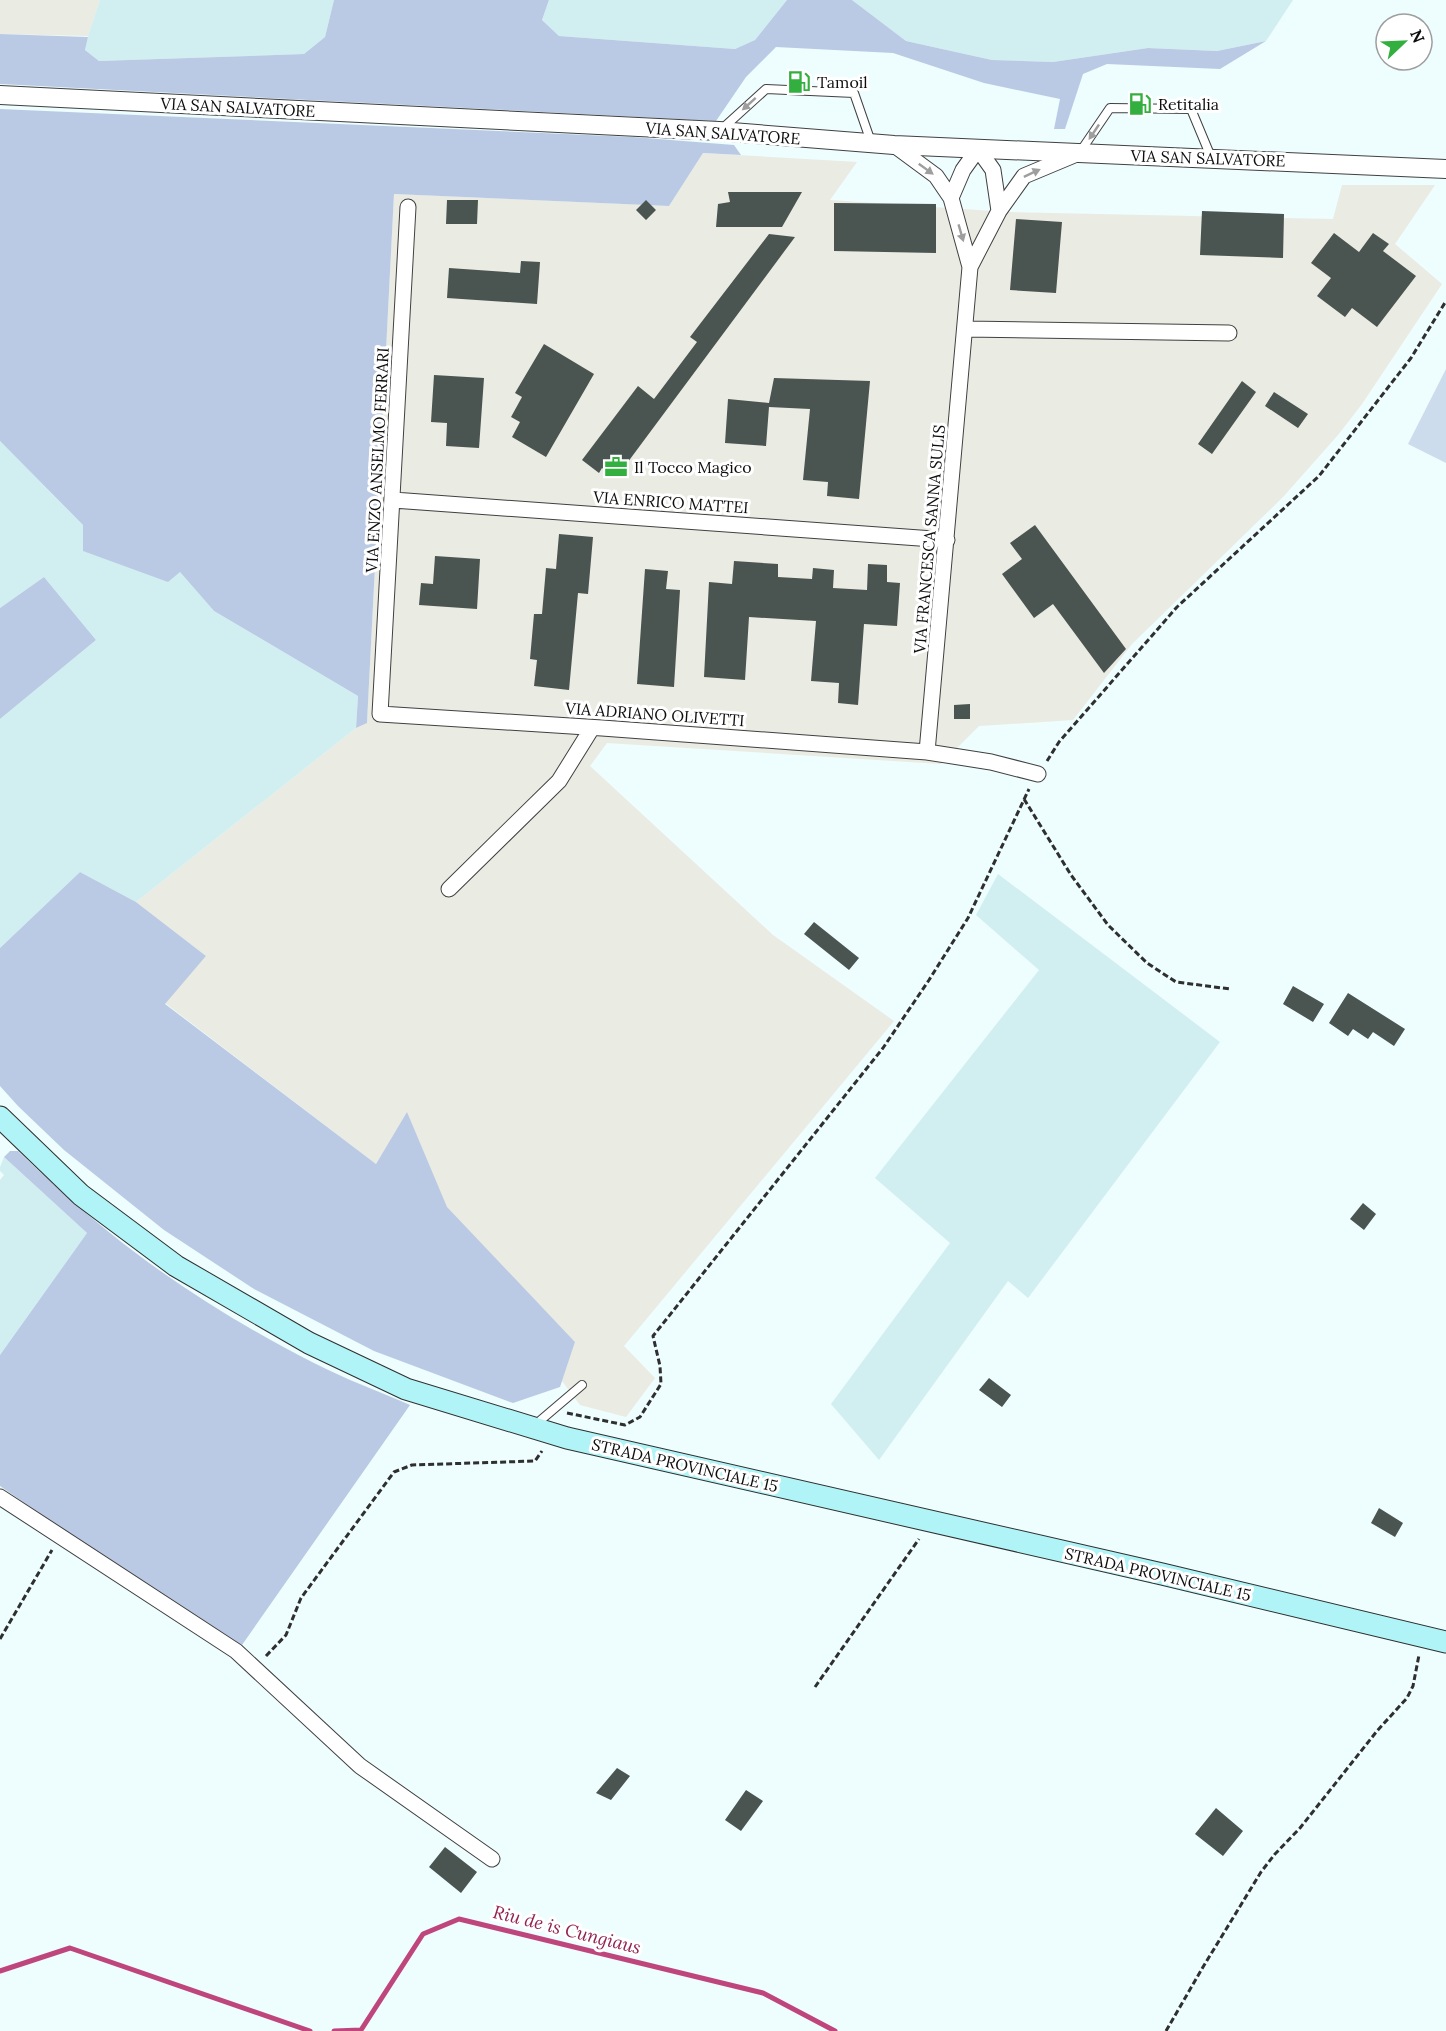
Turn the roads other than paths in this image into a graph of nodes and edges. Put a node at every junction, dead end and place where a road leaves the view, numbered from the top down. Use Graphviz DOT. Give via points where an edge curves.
graph roads {
  1 [pos="0,95"];
  2 [pos="719,131"];
  3 [pos="871,144"];
  4 [pos="894,145"];
  5 [pos="978,149"];
  6 [pos="1080,153"];
  7 [pos="1211,158"];
  8 [pos="1446,169"];
  9 [pos="951,198"];
  10 [pos="408,207"];
  11 [pos="999,211"];
  12 [pos="970,267"];
  13 [pos="965,329"];
  14 [pos="1229,333"];
  15 [pos="393,500"];
  16 [pos="947,540"];
  17 [pos="381,714"];
  18 [pos="592,728"];
  19 [pos="927,752"];
  20 [pos="1038,774"];
  21 [pos="449,889"];
  22 [pos="0,1117"];
  23 [pos="582,1385"];
  24 [pos="532,1428"];
  25 [pos="0,1497"];
  26 [pos="1446,1642"];
  27 [pos="492,1859"];
  1 -- 2 [label="street, VIA SAN SALVATORE"];
  2 -- 3 [label="street, VIA SAN SALVATORE"];
  3 -- 2 [label="lane, one-way" via="854,93 766,89"];
  3 -- 4 [label="street, VIA SAN SALVATORE"];
  4 -- 5 [label="street, VIA SAN SALVATORE"];
  4 -- 9 [label="street, VIA FRANCESCA SANNA SULIS, one-way" via="936,176"];
  5 -- 6 [label="street, VIA SAN SALVATORE"];
  5 -- 9 [label="street" via="963,170"];
  5 -- 11 [label="street" via="993,170"];
  6 -- 7 [label="street, VIA SAN SALVATORE"];
  7 -- 6 [label="lane, one-way" via="1191,109 1110,108"];
  11 -- 6 [label="street, VIA FRANCESCA SANNA SULIS, one-way" via="1024,176"];
  7 -- 8 [label="street, VIA SAN SALVATORE"];
  9 -- 12 [label="street, VIA FRANCESCA SANNA SULIS, one-way"];
  10 -- 15 [label="street, VIA ENZO ANSELMO FERRARI"];
  11 -- 12 [label="street, VIA FRANCESCA SANNA SULIS"];
  12 -- 13 [label="street, VIA FRANCESCA SANNA SULIS"];
  13 -- 14 [label="street"];
  13 -- 16 [label="street, VIA FRANCESCA SANNA SULIS"];
  15 -- 16 [label="street, VIA ENRICO MATTEI"];
  15 -- 17 [label="street, VIA ENZO ANSELMO FERRARI"];
  16 -- 19 [label="street, VIA FRANCESCA SANNA SULIS"];
  17 -- 18 [label="street, VIA ADRIANO OLIVETTI"];
  18 -- 19 [label="street, VIA ADRIANO OLIVETTI"];
  18 -- 21 [label="street" via="559,781"];
  19 -- 20 [label="street, VIA ADRIANO OLIVETTI"];
  22 -- 24 [label="main road, STRADA PROVINCIALE 15" via="81,1195 176,1266 309,1343 406,1389"];
  23 -- 24 [label="lane"];
  24 -- 26 [label="main road, STRADA PROVINCIALE 15"];
  25 -- 27 [label="street" via="236,1651 360,1766"];
}
